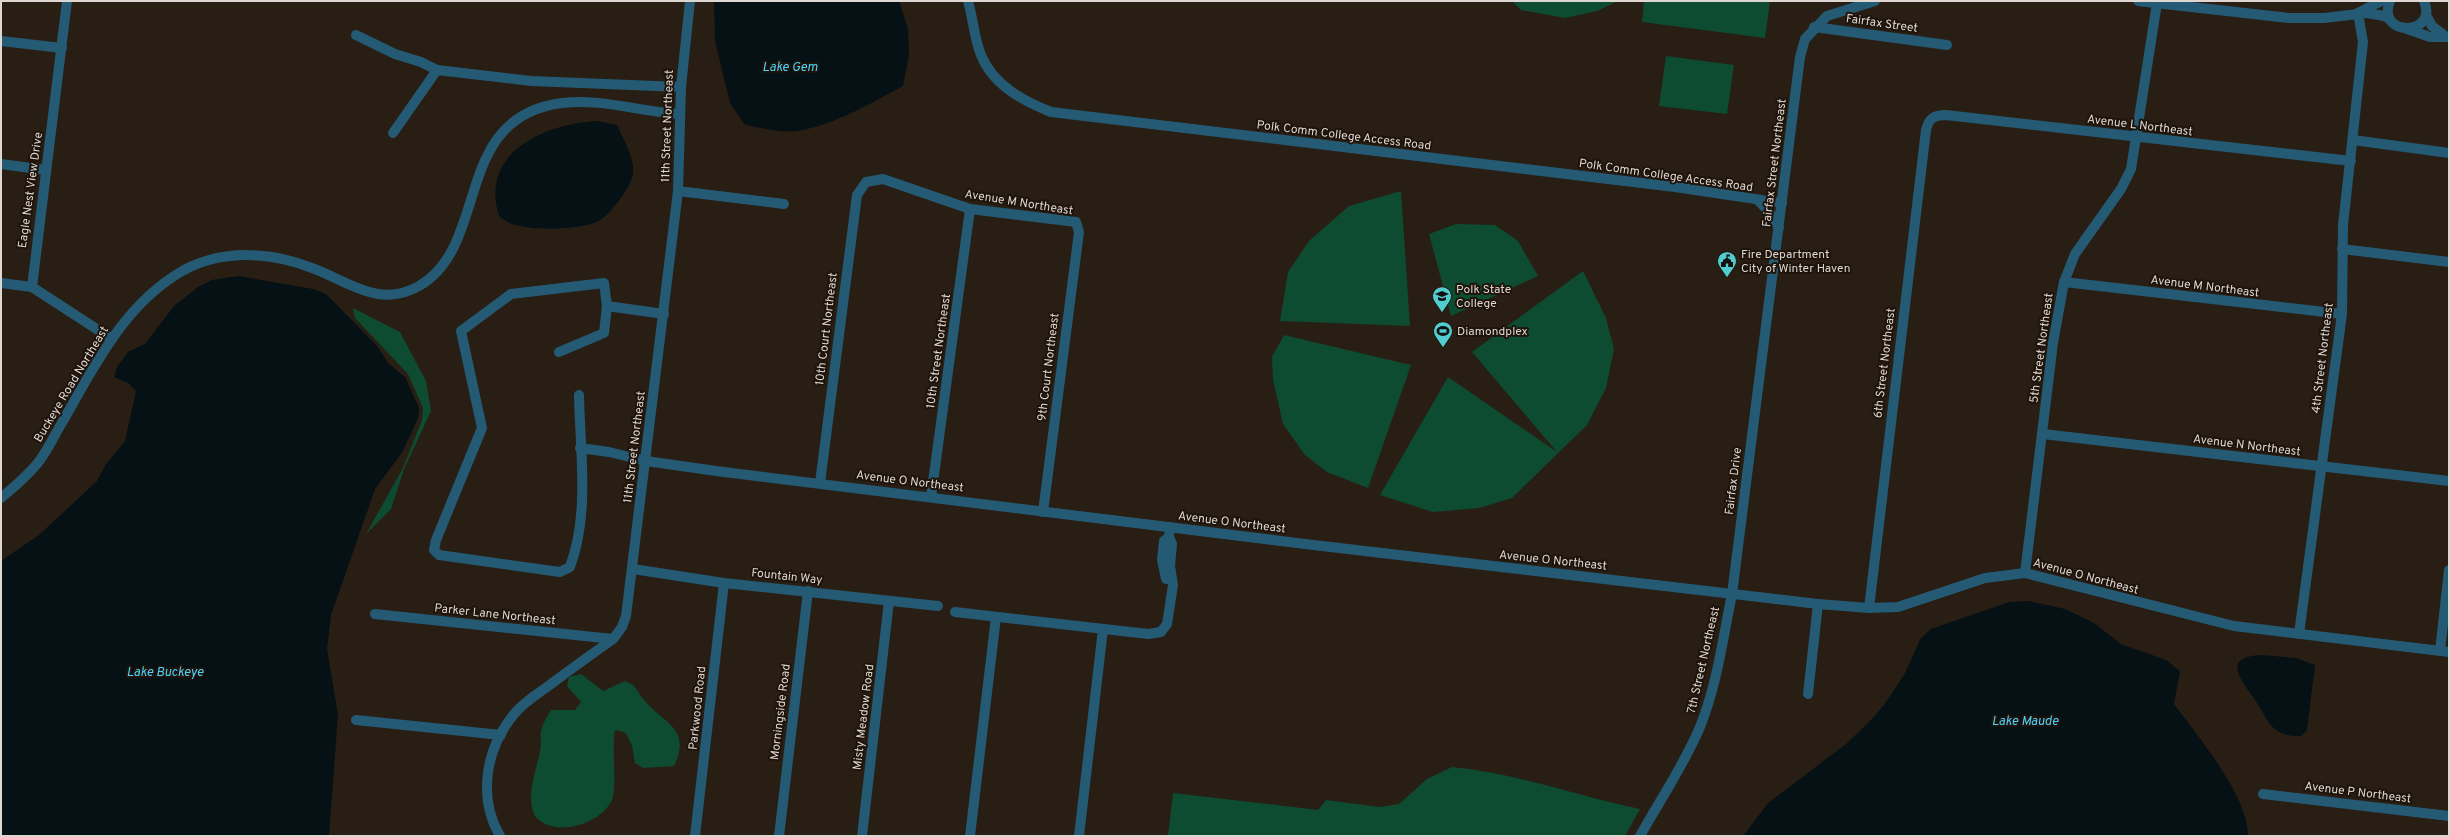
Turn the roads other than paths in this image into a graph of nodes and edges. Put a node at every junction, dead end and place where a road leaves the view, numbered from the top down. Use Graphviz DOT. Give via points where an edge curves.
graph roads {
  1 [pos="67,1"];
  2 [pos="690,1"];
  3 [pos="968,1"];
  4 [pos="1875,1"];
  5 [pos="2138,1"];
  6 [pos="2381,1"];
  7 [pos="2390,1"];
  8 [pos="2157,3"];
  9 [pos="2426,6"];
  10 [pos="2358,13"];
  11 [pos="2390,20"];
  12 [pos="1814,27"];
  13 [pos="2407,29"];
  14 [pos="356,35"];
  15 [pos="2447,37"];
  16 [pos="1,41"];
  17 [pos="1947,45"];
  18 [pos="62,48"];
  19 [pos="437,70"];
  20 [pos="681,87"];
  21 [pos="680,114"];
  22 [pos="1928,122"];
  23 [pos="393,133"];
  24 [pos="2137,136"];
  25 [pos="2353,140"];
  26 [pos="2449,153"];
  27 [pos="2351,161"];
  28 [pos="1,164"];
  29 [pos="46,170"];
  30 [pos="866,182"];
  31 [pos="678,191"];
  32 [pos="1758,200"];
  33 [pos="1782,203"];
  34 [pos="784,204"];
  35 [pos="970,209"];
  36 [pos="1077,226"];
  37 [pos="1779,228"];
  38 [pos="2342,249"];
  39 [pos="2449,262"];
  40 [pos="2064,282"];
  41 [pos="1,283"];
  42 [pos="32,287"];
  43 [pos="607,306"];
  44 [pos="664,314"];
  45 [pos="2342,314"];
  46 [pos="112,339"];
  47 [pos="559,352"];
  48 [pos="1759,372"];
  49 [pos="579,395"];
  50 [pos="2043,434"];
  51 [pos="580,448"];
  52 [pos="646,461"];
  53 [pos="2321,466"];
  54 [pos="2449,481"];
  55 [pos="820,483"];
  56 [pos="931,497"];
  57 [pos="1,498"];
  58 [pos="1043,512"];
  59 [pos="1169,532"];
  60 [pos="633,569"];
  61 [pos="2449,570"];
  62 [pos="2025,573"];
  63 [pos="724,583"];
  64 [pos="808,591"];
  65 [pos="1732,594"];
  66 [pos="890,601"];
  67 [pos="1818,604"];
  68 [pos="938,606"];
  69 [pos="1869,608"];
  70 [pos="955,612"];
  71 [pos="375,614"];
  72 [pos="996,617"];
  73 [pos="2446,627"];
  74 [pos="1103,629"];
  75 [pos="2299,634"];
  76 [pos="613,639"];
  77 [pos="2444,652"];
  78 [pos="1808,694"];
  79 [pos="356,720"];
  80 [pos="501,735"];
  81 [pos="2263,794"];
  82 [pos="2449,816"];
  83 [pos="500,836"];
  84 [pos="695,836"];
  85 [pos="779,836"];
  86 [pos="862,836"];
  87 [pos="970,836"];
  88 [pos="1079,836"];
  89 [pos="1640,836"];
  1 -- 18 [label="street, Eagle Nest View Drive"];
  2 -- 20 [label="street, 11th Street Northeast"];
  3 -- 32 [label="street, Polk Comm College Access Road" via="981,56 999,81 1020,99 1050,112 1675,187"];
  4 -- 12 [label="street, Fairfax Street Northeast" via="1827,16"];
  5 -- 8 [label="street"];
  6 -- 10 [label="street"];
  7 -- 11 [label="street"];
  8 -- 10 [label="street" via="2300,19"];
  8 -- 24 [label="street, 5th Street Northeast"];
  9 -- 13 [label="street" via="2417,26"];
  9 -- 15 [label="street" via="2432,26"];
  10 -- 11 [label="street" via="2378,14"];
  10 -- 25 [label="street, 4th Street Northeast" via="2363,42"];
  11 -- 13 [label="street" via="2398,27"];
  12 -- 17 [label="street, Fairfax Street"];
  12 -- 33 [label="street, Fairfax Street Northeast" via="1805,39 1800,57"];
  13 -- 15 [label="street" via="2430,37"];
  14 -- 19 [label="street" via="394,54"];
  16 -- 18 [label="street"];
  18 -- 29 [label="street, Eagle Nest View Drive"];
  19 -- 20 [label="street" via="531,81"];
  19 -- 23 [label="street"];
  20 -- 21 [label="street, 11th Street Northeast"];
  21 -- 31 [label="street, 11th Street Northeast"];
  21 -- 46 [label="street, Buckeye Road Northeast" via="578,102 534,110 513,122 494,144 477,177 454,244 430,278 408,291 372,294 314,268 276,257 219,257 184,271 149,295"];
  22 -- 24 [label="street, Avenue L Northeast" via="1932,117 1946,115"];
  22 -- 69 [label="street, 6th Street Northeast"];
  24 -- 27 [label="street, Avenue L Northeast"];
  24 -- 40 [label="street, 5th Street Northeast" via="2128,176 2079,247"];
  25 -- 26 [label="street"];
  25 -- 27 [label="street, 4th Street Northeast"];
  27 -- 38 [label="street, 4th Street Northeast"];
  28 -- 29 [label="street"];
  29 -- 42 [label="street, Eagle Nest View Drive"];
  30 -- 35 [label="street, Avenue M Northeast" via="883,179"];
  30 -- 55 [label="street, 10th Court Northeast" via="857,195"];
  31 -- 34 [label="street"];
  31 -- 44 [label="street, 11th Street Northeast"];
  32 -- 33 [label="street, Polk Comm College Access Road"];
  32 -- 37 [label="street"];
  33 -- 37 [label="street, Fairfax Street Northeast"];
  35 -- 36 [label="street, Avenue M Northeast" via="1076,222"];
  35 -- 56 [label="street, 10th Street Northeast"];
  36 -- 58 [label="street, 9th Court Northeast" via="1079,232"];
  37 -- 48 [label="street, Fairfax Street Northeast"];
  38 -- 39 [label="street"];
  38 -- 45 [label="street, 4th Street Northeast"];
  40 -- 45 [label="street, Avenue M Northeast"];
  40 -- 50 [label="street, 5th Street Northeast" via="2057,315"];
  41 -- 42 [label="street"];
  42 -- 46 [label="street"];
  43 -- 44 [label="street"];
  43 -- 47 [label="street" via="604,333"];
  43 -- 51 [label="street" via="604,283 511,294 461,332 482,428 434,550 439,555 560,572 570,567 575,554 583,494"];
  44 -- 52 [label="street, 11th Street Northeast"];
  45 -- 53 [label="street, 4th Street Northeast"];
  46 -- 57 [label="street, Buckeye Road Northeast" via="41,459"];
  48 -- 65 [label="street, Fairfax Drive"];
  49 -- 51 [label="street"];
  50 -- 53 [label="street, Avenue N Northeast"];
  50 -- 62 [label="street, 5th Street Northeast"];
  51 -- 52 [label="street, Avenue O Northeast"];
  52 -- 55 [label="street, Avenue O Northeast"];
  52 -- 60 [label="street, 11th Street Northeast"];
  53 -- 54 [label="street, Avenue N Northeast"];
  53 -- 75 [label="street, 4th Street Northeast"];
  55 -- 56 [label="street, Avenue O Northeast"];
  56 -- 58 [label="street, Avenue O Northeast"];
  58 -- 59 [label="street, Avenue O Northeast"];
  59 -- 65 [label="street, Avenue O Northeast"];
  59 -- 74 [label="street" via="1164,541 1162,560 1171,591 1167,624 1161,632 1148,634"];
  60 -- 63 [label="street, Fountain Way"];
  60 -- 76 [label="street, 11th Street Northeast" via="626,616"];
  61 -- 73 [label="street"];
  62 -- 69 [label="street, Avenue O Northeast" via="1985,578 1904,606"];
  62 -- 75 [label="street, Avenue O Northeast" via="2234,626"];
  63 -- 64 [label="street, Fountain Way"];
  63 -- 84 [label="street, Parkwood Road"];
  64 -- 66 [label="street, Fountain Way"];
  64 -- 85 [label="street, Morningside Road"];
  65 -- 67 [label="street, Avenue O Northeast"];
  65 -- 89 [label="street, 7th Street Northeast" via="1713,683 1700,725"];
  66 -- 68 [label="street, Fountain Way"];
  66 -- 86 [label="street, Misty Meadow Road"];
  67 -- 69 [label="street, Avenue O Northeast"];
  67 -- 78 [label="street"];
  70 -- 72 [label="street"];
  71 -- 76 [label="street, Parker Lane Northeast"];
  72 -- 74 [label="street"];
  72 -- 87 [label="street"];
  73 -- 77 [label="street"];
  74 -- 88 [label="street"];
  75 -- 77 [label="street, Avenue O Northeast"];
  76 -- 80 [label="street, 11th Street Northeast" via="515,713"];
  79 -- 80 [label="street"];
  80 -- 83 [label="street, 11th Street Northeast" via="489,762 486,791 490,812"];
  81 -- 82 [label="street, Avenue P Northeast"];
}
